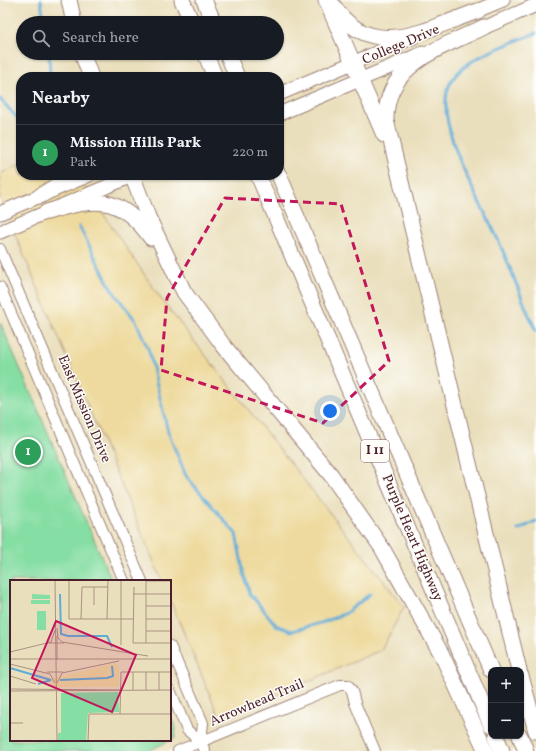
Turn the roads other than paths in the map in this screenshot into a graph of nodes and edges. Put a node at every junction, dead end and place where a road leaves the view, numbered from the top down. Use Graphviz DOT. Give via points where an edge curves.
graph roads {
  1 [pos="69,0"];
  2 [pos="182,0"];
  3 [pos="204,0"];
  4 [pos="326,0"];
  5 [pos="330,0"];
  6 [pos="502,0"];
  7 [pos="536,5"];
  8 [pos="478,10"];
  9 [pos="72,16"];
  10 [pos="189,16"];
  11 [pos="211,16"];
  12 [pos="484,27"];
  13 [pos="82,60"];
  14 [pos="84,60"];
  15 [pos="208,60"];
  16 [pos="352,63"];
  17 [pos="85,72"];
  18 [pos="89,72"];
  19 [pos="213,72"];
  20 [pos="359,80"];
  21 [pos="284,92"];
  22 [pos="284,112"];
  23 [pos="398,169"];
  24 [pos="66,180"];
  25 [pos="77,180"];
  26 [pos="121,180"];
  27 [pos="134,180"];
  28 [pos="260,180"];
  29 [pos="281,180"];
  30 [pos="40,196"];
  31 [pos="47,212"];
  32 [pos="0,213"];
  33 [pos="0,232"];
  34 [pos="0,249"];
  35 [pos="172,270"];
  36 [pos="0,287"];
  37 [pos="124,580"];
  38 [pos="142,580"];
  39 [pos="171,648"];
  40 [pos="490,667"];
  41 [pos="518,667"];
  42 [pos="524,687"];
  43 [pos="171,692"];
  44 [pos="488,718"];
  45 [pos="536,731"];
  46 [pos="497,739"];
  47 [pos="521,739"];
  48 [pos="203,746"];
  49 [pos="178,751"];
  50 [pos="375,751"];
  51 [pos="486,751"];
  52 [pos="502,751"];
  53 [pos="526,751"];
  1 -- 9 [label="highway"];
  2 -- 10 [label="highway"];
  3 -- 11 [label="highway"];
  4 -- 16 [label="highway"];
  5 -- 8 [label="highway" via="353,26 371,35 392,39 408,36"];
  6 -- 8 [label="main road, College Drive"];
  7 -- 12 [label="main road, College Drive"];
  8 -- 16 [label="main road, College Drive"];
  12 -- 20 [label="main road, College Drive"];
  12 -- 23 [label="highway" via="418,60 407,68 396,82 388,100 386,120"];
  13 -- 17 [label="highway"];
  14 -- 18 [label="highway"];
  15 -- 19 [label="highway"];
  16 -- 20 [label="highway"];
  16 -- 21 [label="main road, College Drive"];
  20 -- 22 [label="main road, College Drive"];
  20 -- 23 [label="highway"];
  23 -- 41 [label="highway"];
  24 -- 30 [label="highway"];
  25 -- 30 [label="main road"];
  26 -- 31 [label="main road"];
  27 -- 35 [label="highway"];
  28 -- 44 [label="highway, Purple Heart Highway / I 11"];
  29 -- 40 [label="highway, Purple Heart Highway / I 11"];
  30 -- 32 [label="main road"];
  31 -- 33 [label="main road"];
  31 -- 35 [label="highway" via="83,202 103,202 120,208 140,224"];
  34 -- 38 [label="street, East Mission Drive"];
  35 -- 51 [label="highway" via="199,315 331,475 382,548 441,653"];
  36 -- 37 [label="street"];
  39 -- 48 [label="street" via="203,723"];
  42 -- 45 [label="highway"];
  43 -- 48 [label="street" via="187,730"];
  46 -- 52 [label="highway"];
  47 -- 53 [label="highway"];
  48 -- 49 [label="street, Arrowhead Trail"];
  48 -- 50 [label="street, Arrowhead Trail" via="330,688 348,685"];
}
